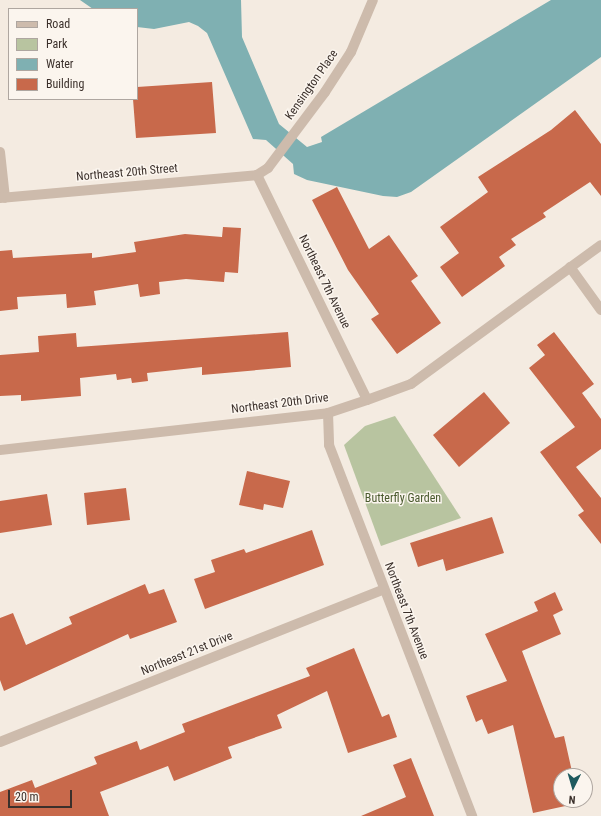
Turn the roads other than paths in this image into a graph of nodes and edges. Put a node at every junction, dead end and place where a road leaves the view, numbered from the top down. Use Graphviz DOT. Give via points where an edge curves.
graph roads {
  1 [pos="373,0"];
  2 [pos="0,152"];
  3 [pos="257,175"];
  4 [pos="2,198"];
  5 [pos="601,245"];
  6 [pos="570,267"];
  7 [pos="601,310"];
  8 [pos="367,400"];
  9 [pos="328,413"];
  10 [pos="0,450"];
  11 [pos="384,589"];
  12 [pos="0,742"];
  13 [pos="472,816"];
  1 -- 3 [label="street, Kensington Place" via="351,52 325,92 268,168"];
  2 -- 4 [label="street"];
  3 -- 4 [label="street, Northeast 20th Street"];
  3 -- 8 [label="street, Northeast 7th Avenue"];
  5 -- 6 [label="street"];
  6 -- 7 [label="street"];
  6 -- 8 [label="street, Northeast 20th Drive" via="411,384"];
  8 -- 9 [label="street, Northeast 20th Drive"];
  9 -- 10 [label="street, Northeast 20th Drive"];
  9 -- 11 [label="street, Northeast 7th Avenue" via="329,444"];
  11 -- 12 [label="street, Northeast 21st Drive"];
  11 -- 13 [label="street, Northeast 7th Avenue"];
}
